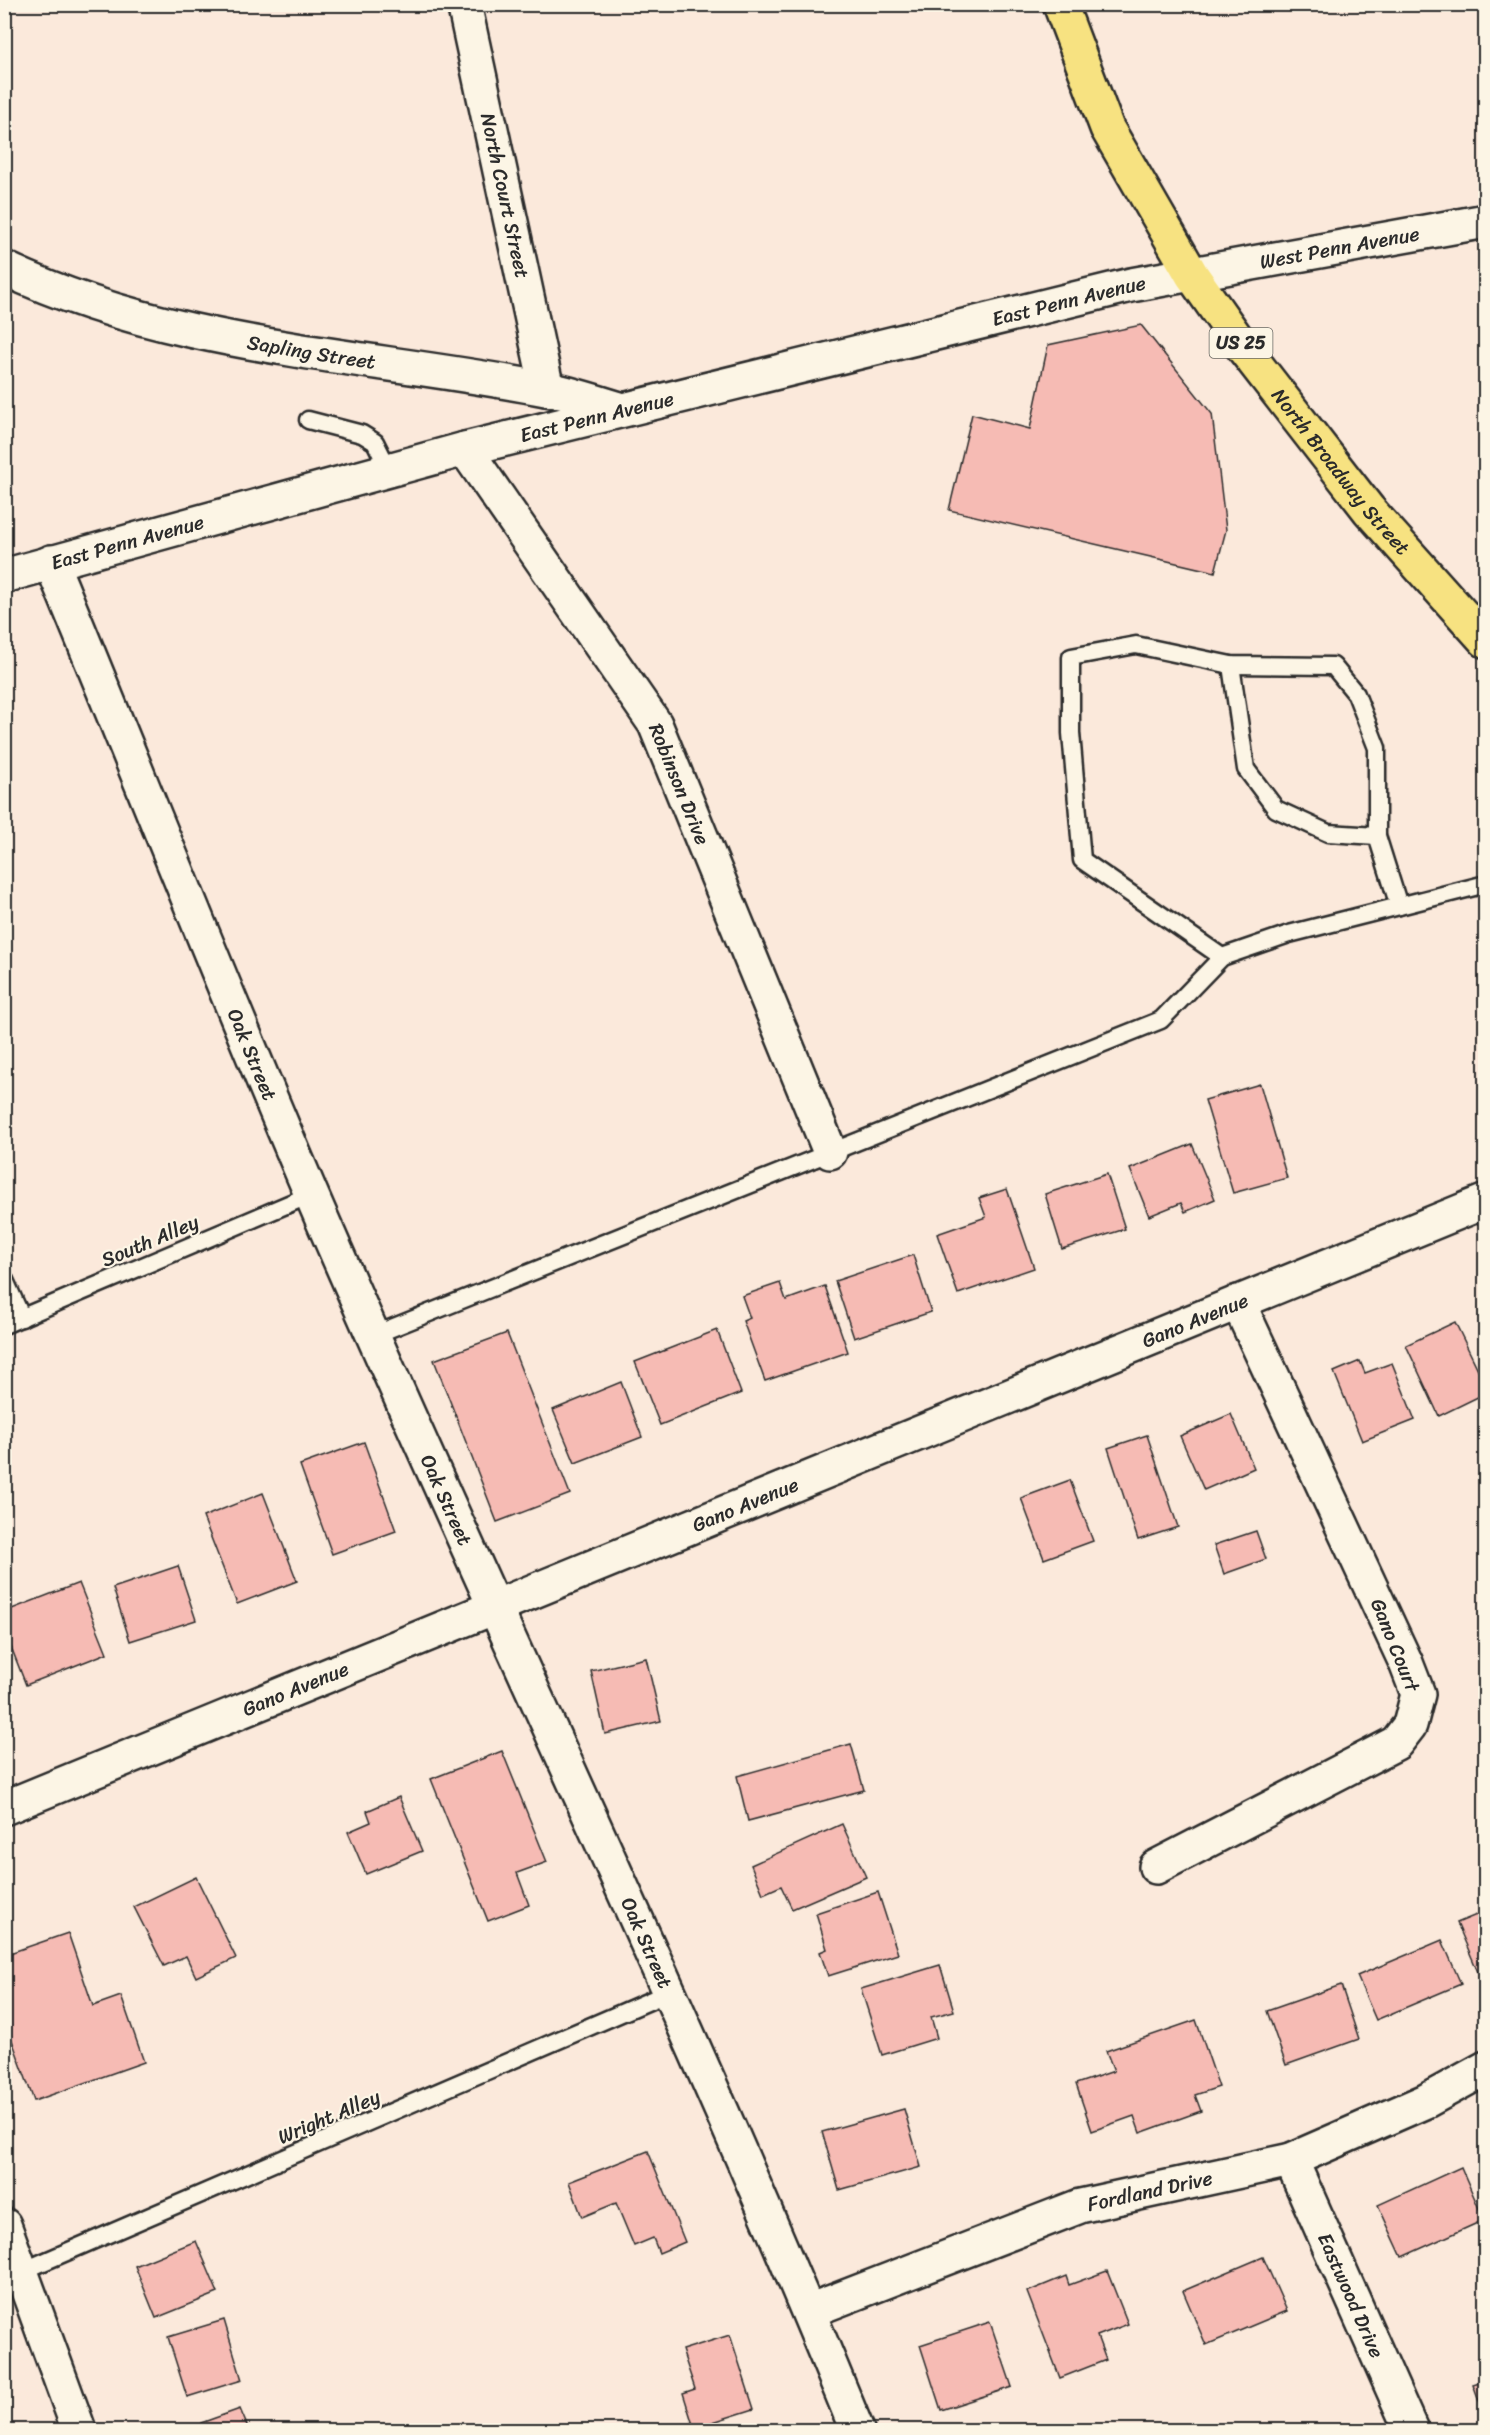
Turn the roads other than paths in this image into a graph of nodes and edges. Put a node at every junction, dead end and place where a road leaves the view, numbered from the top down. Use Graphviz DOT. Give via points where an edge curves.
graph roads {
  1 [pos="464,4"];
  2 [pos="1060,4"];
  3 [pos="1485,221"];
  4 [pos="4,268"];
  5 [pos="1192,274"];
  6 [pos="547,389"];
  7 [pos="623,410"];
  8 [pos="308,420"];
  9 [pos="465,449"];
  10 [pos="389,470"];
  11 [pos="51,562"];
  12 [pos="4,576"];
  13 [pos="1485,641"];
  14 [pos="1231,664"];
  15 [pos="1377,836"];
  16 [pos="1485,884"];
  17 [pos="1399,906"];
  18 [pos="1222,957"];
  19 [pos="830,1152"];
  20 [pos="312,1194"];
  21 [pos="1485,1201"];
  22 [pos="4,1278"];
  23 [pos="1238,1302"];
  24 [pos="22,1318"];
  25 [pos="4,1325"];
  26 [pos="374,1335"];
  27 [pos="495,1606"];
  28 [pos="4,1808"];
  29 [pos="1156,1867"];
  30 [pos="670,1992"];
  31 [pos="1485,2068"];
  32 [pos="1291,2160"];
  33 [pos="4,2225"];
  34 [pos="14,2275"];
  35 [pos="809,2311"];
  36 [pos="79,2430"];
  37 [pos="857,2430"];
  38 [pos="1411,2430"];
  1 -- 6 [label="street, North Court Street"];
  2 -- 5 [label="main road, North Broadway Street / US 25" via="1107,128"];
  3 -- 5 [label="street, West Penn Avenue"];
  4 -- 6 [label="street, Sapling Street" via="49,289 154,321 272,346"];
  5 -- 7 [label="street, East Penn Avenue" via="1131,285"];
  5 -- 13 [label="main road, North Broadway Street / US 25" via="1369,510"];
  6 -- 7 [label="street, Sapling Street"];
  7 -- 9 [label="street, East Penn Avenue"];
  8 -- 10 [label="lane" via="332,424 375,442"];
  9 -- 10 [label="street, East Penn Avenue"];
  9 -- 19 [label="street, Robinson Drive" via="655,724"];
  10 -- 11 [label="street, East Penn Avenue"];
  11 -- 12 [label="street, East Penn Avenue"];
  11 -- 20 [label="street, Oak Street"];
  14 -- 15 [label="lane" via="1246,770 1276,809 1328,833"];
  14 -- 15 [label="lane" via="1333,666 1356,694 1377,748"];
  14 -- 18 [label="lane" via="1136,645 1071,657 1071,733 1082,860"];
  15 -- 17 [label="lane"];
  16 -- 17 [label="lane"];
  17 -- 18 [label="lane" via="1289,934"];
  18 -- 19 [label="lane" via="1161,1020"];
  19 -- 26 [label="lane"];
  20 -- 24 [label="lane, South Alley"];
  20 -- 26 [label="street, Oak Street"];
  21 -- 23 [label="street, Gano Avenue"];
  22 -- 24 [label="lane"];
  23 -- 27 [label="street, Gano Avenue"];
  23 -- 29 [label="street, Gano Court" via="1418,1694 1410,1725 1396,1743"];
  24 -- 25 [label="lane, South Alley"];
  26 -- 27 [label="street, Oak Street"];
  27 -- 28 [label="street, Gano Avenue"];
  27 -- 30 [label="street, Oak Street"];
  30 -- 34 [label="lane, Wright Alley"];
  30 -- 35 [label="street, Oak Street"];
  31 -- 32 [label="street, Fordland Drive" via="1426,2101"];
  32 -- 35 [label="street, Fordland Drive" via="1080,2206"];
  32 -- 38 [label="street, Eastwood Drive"];
  33 -- 34 [label="street"];
  34 -- 36 [label="street"];
  35 -- 37 [label="street, Oak Street"];
}
